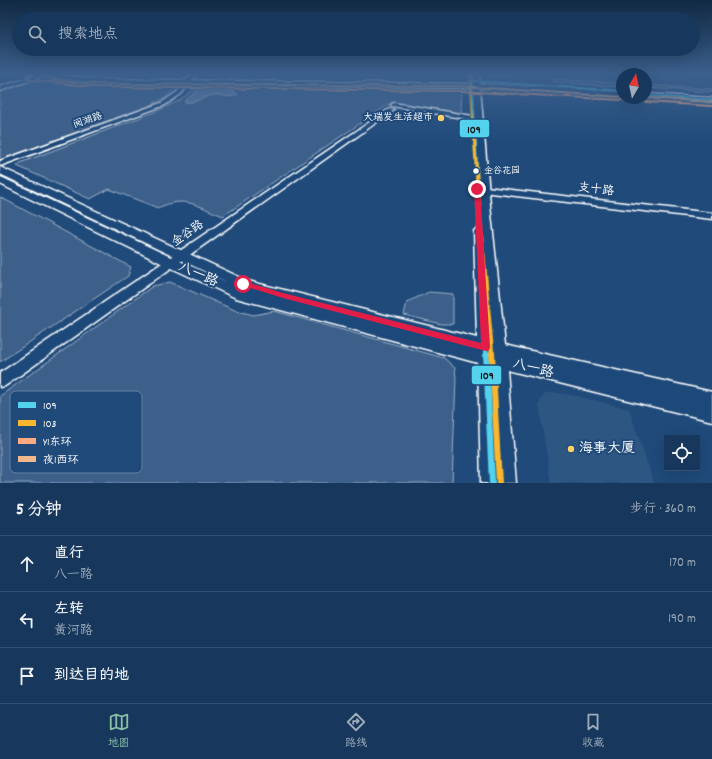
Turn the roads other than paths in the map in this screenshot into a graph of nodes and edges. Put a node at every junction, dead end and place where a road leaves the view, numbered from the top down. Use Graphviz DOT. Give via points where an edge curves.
graph roads {
  1 [pos="174,97"];
  2 [pos="474,97"];
  3 [pos="475,97"];
  4 [pos="655,97"];
  5 [pos="712,100"];
  6 [pos="473,118"];
  7 [pos="0,164"];
  8 [pos="0,170"];
  9 [pos="0,180"];
  10 [pos="481,189"];
  11 [pos="712,216"];
  12 [pos="175,259"];
  13 [pos="492,354"];
  14 [pos="0,381"];
  15 [pos="712,400"];
  16 [pos="712,412"];
  17 [pos="492,483"];
  18 [pos="505,483"];
  1 -- 7 [label="street, 阅湖路" via="163,104"];
  2 -- 6 [label="main road"];
  3 -- 10 [label="main road"];
  4 -- 5 [label="main road"];
  6 -- 10 [label="main road"];
  6 -- 12 [label="street, 金谷路" via="392,107"];
  8 -- 12 [label="main road, 八一路"];
  9 -- 12 [label="main road, 八一路"];
  10 -- 11 [label="street, 支十路"];
  10 -- 13 [label="main road"];
  12 -- 13 [label="main road, 八一路" via="241,294"];
  12 -- 14 [label="street, 金谷路"];
  13 -- 15 [label="main road, 八一路"];
  13 -- 16 [label="main road, 八一路"];
  13 -- 17 [label="main road"];
  13 -- 18 [label="main road"];
}
